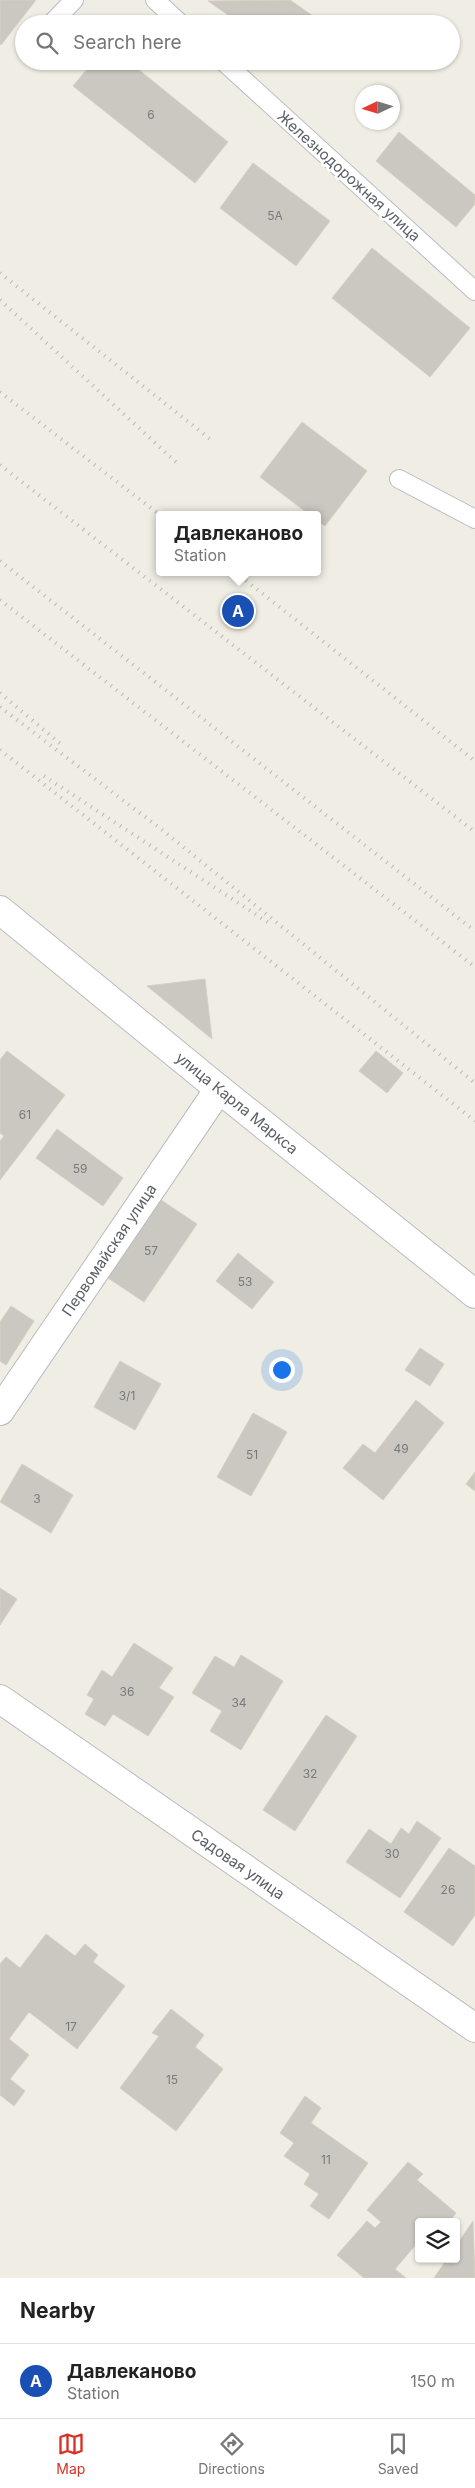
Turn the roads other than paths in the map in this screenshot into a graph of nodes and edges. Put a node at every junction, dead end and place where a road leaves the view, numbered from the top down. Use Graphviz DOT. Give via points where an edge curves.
graph roads {
  1 [pos="74,0"];
  2 [pos="155,0"];
  3 [pos="60,15"];
  4 [pos="172,15"];
  5 [pos="233,70"];
  6 [pos="475,291"];
  7 [pos="399,480"];
  8 [pos="475,519"];
  9 [pos="0,910"];
  10 [pos="219,1089"];
  11 [pos="475,1294"];
  12 [pos="0,1411"];
  13 [pos="0,1699"];
  14 [pos="475,2028"];
  1 -- 3 [label="lane"];
  2 -- 4 [label="lane"];
  5 -- 6 [label="lane, Железнодорожная улица"];
  7 -- 8 [label="lane"];
  9 -- 10 [label="street, улица Карла Маркса"];
  10 -- 11 [label="street, улица Карла Маркса"];
  10 -- 12 [label="street, Первомайская улица"];
  13 -- 14 [label="street, Садовая улица"];
}
